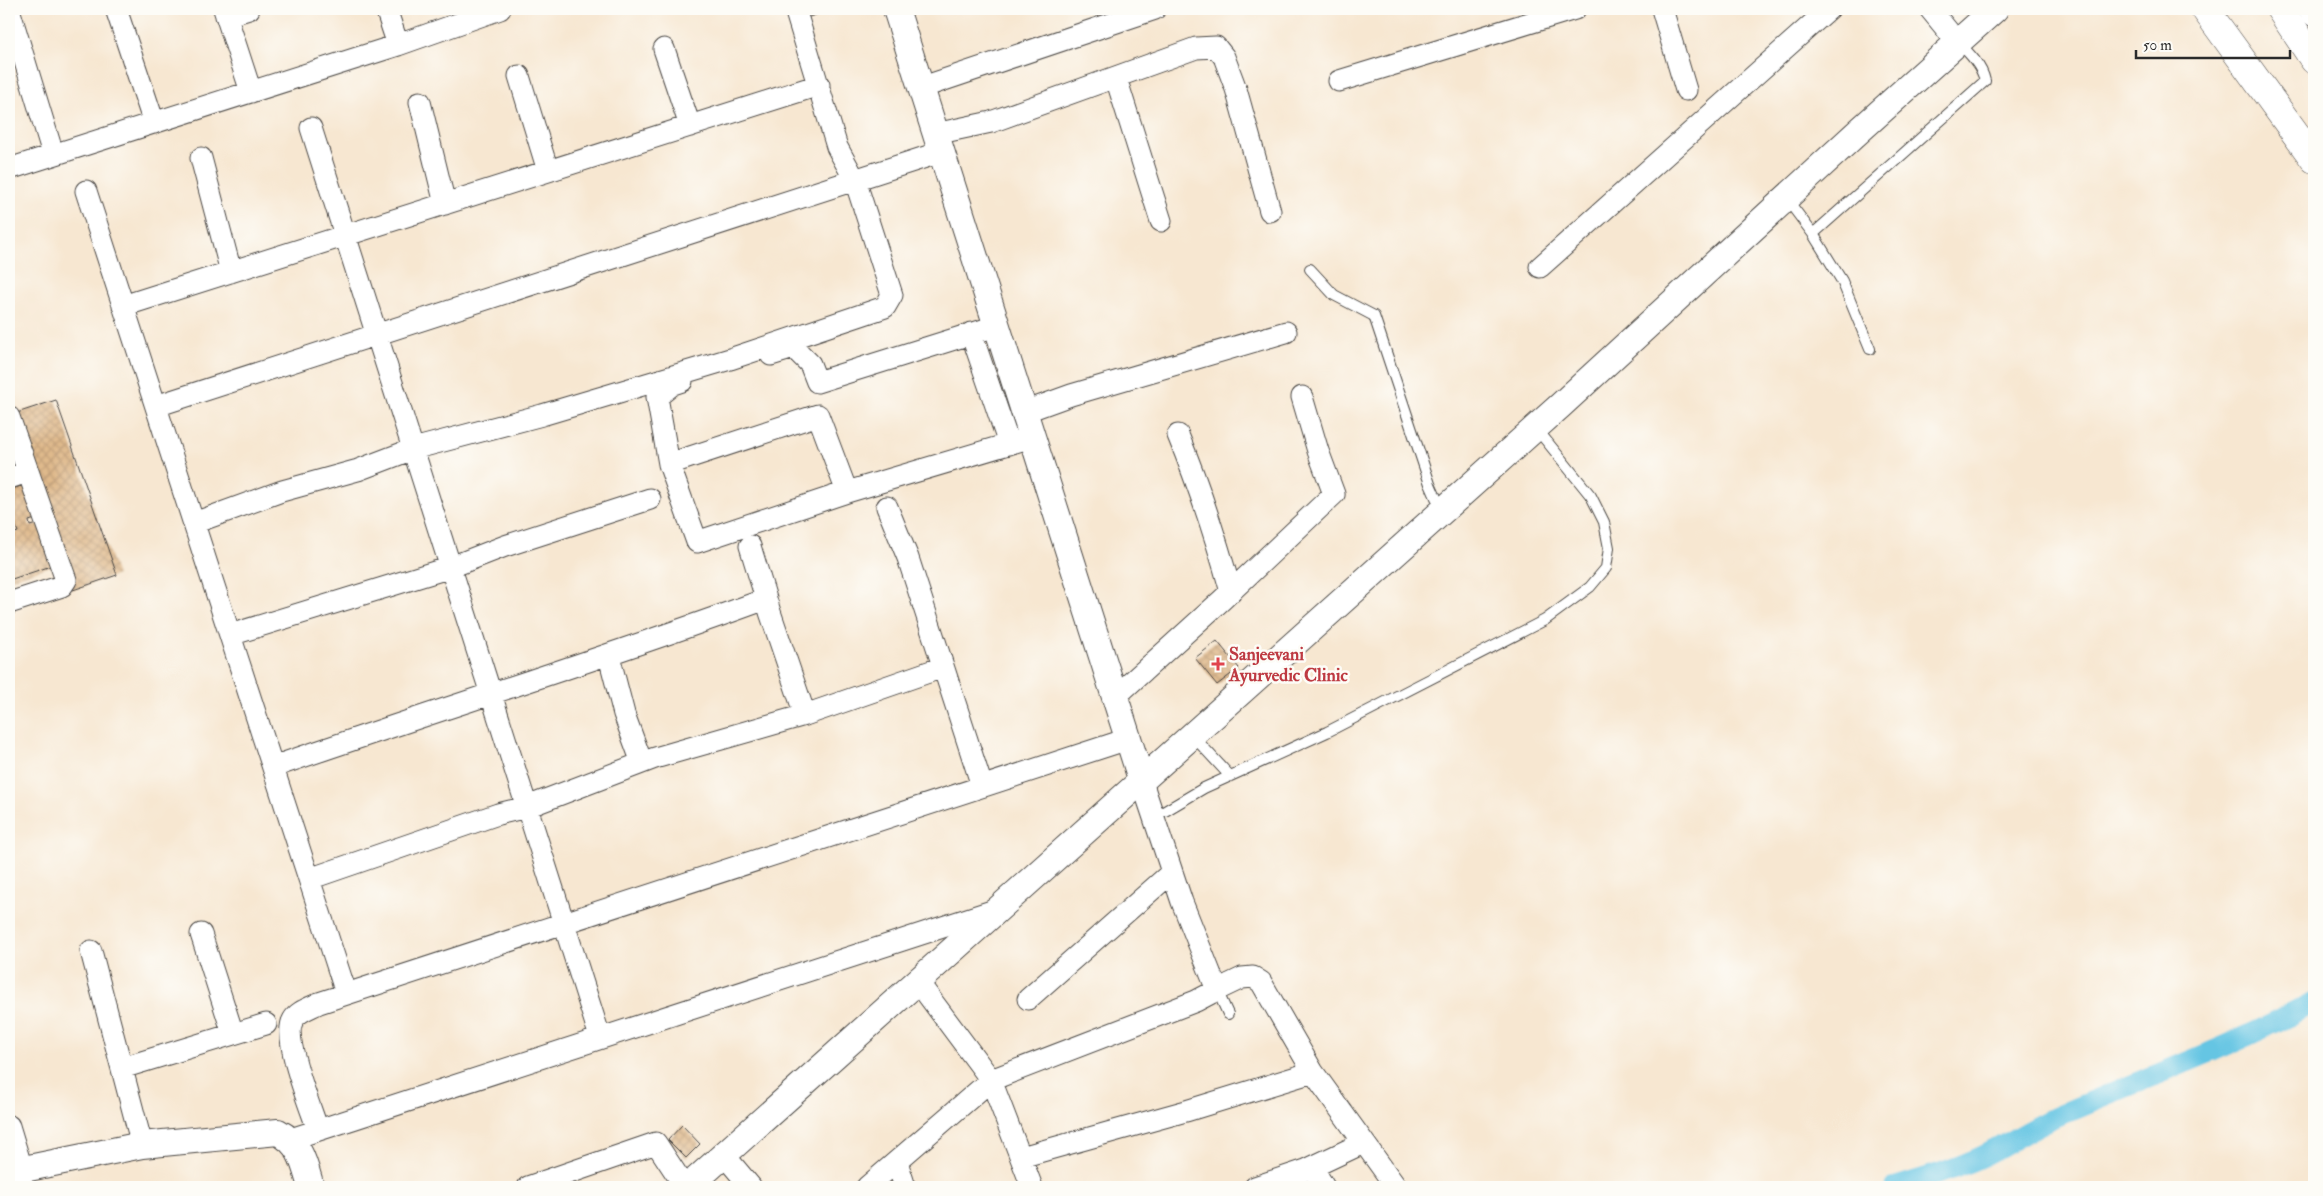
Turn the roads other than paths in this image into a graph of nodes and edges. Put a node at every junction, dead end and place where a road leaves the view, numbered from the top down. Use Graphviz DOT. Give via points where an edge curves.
graph roads {
  1 [pos="9,9"];
  2 [pos="116,9"];
  3 [pos="250,9"];
  4 [pos="386,9"];
  5 [pos="497,9"];
  6 [pos="795,9"];
  7 [pos="896,9"];
  8 [pos="1154,9"];
  9 [pos="1575,9"];
  10 [pos="1662,9"];
  11 [pos="1829,9"];
  12 [pos="1930,9"];
  13 [pos="1995,9"];
  14 [pos="2205,9"];
  15 [pos="2280,9"];
  16 [pos="2312,9"];
  17 [pos="225,12"];
  18 [pos="2314,12"];
  19 [pos="1957,42"];
  20 [pos="398,45"];
  21 [pos="664,49"];
  22 [pos="2314,60"];
  23 [pos="520,76"];
  24 [pos="1116,78"];
  25 [pos="1339,81"];
  26 [pos="819,85"];
  27 [pos="920,88"];
  28 [pos="1686,90"];
  29 [pos="251,92"];
  30 [pos="420,102"];
  31 [pos="154,123"];
  32 [pos="690,126"];
  33 [pos="311,128"];
  34 [pos="938,143"];
  35 [pos="53,154"];
  36 [pos="201,158"];
  37 [pos="2314,159"];
  38 [pos="9,168"];
  39 [pos="548,171"];
  40 [pos="855,180"];
  41 [pos="86,191"];
  42 [pos="1786,198"];
  43 [pos="445,204"];
  44 [pos="1270,210"];
  45 [pos="1161,221"];
  46 [pos="1813,234"];
  47 [pos="346,235"];
  48 [pos="1540,267"];
  49 [pos="1310,269"];
  50 [pos="231,272"];
  51 [pos="123,306"];
  52 [pos="996,326"];
  53 [pos="1286,332"];
  54 [pos="377,334"];
  55 [pos="969,334"];
  56 [pos="1870,349"];
  57 [pos="817,382"];
  58 [pos="1302,397"];
  59 [pos="156,406"];
  60 [pos="1024,412"];
  61 [pos="818,416"];
  62 [pos="9,417"];
  63 [pos="1536,428"];
  64 [pos="1178,435"];
  65 [pos="1015,442"];
  66 [pos="413,449"];
  67 [pos="669,464"];
  68 [pos="18,475"];
  69 [pos="847,492"];
  70 [pos="650,499"];
  71 [pos="887,507"];
  72 [pos="1442,512"];
  73 [pos="194,523"];
  74 [pos="750,546"];
  75 [pos="451,567"];
  76 [pos="1231,592"];
  77 [pos="766,599"];
  78 [pos="9,603"];
  79 [pos="230,635"];
  80 [pos="609,656"];
  81 [pos="942,667"];
  82 [pos="491,693"];
  83 [pos="1115,697"];
  84 [pos="805,715"];
  85 [pos="1193,736"];
  86 [pos="1128,739"];
  87 [pos="642,763"];
  88 [pos="273,768"];
  89 [pos="1230,776"];
  90 [pos="1142,782"];
  91 [pos="982,786"];
  92 [pos="527,806"];
  93 [pos="1165,812"];
  94 [pos="1172,872"];
  95 [pos="309,879"];
  96 [pos="1001,908"];
  97 [pos="564,922"];
  98 [pos="201,934"];
  99 [pos="91,951"];
  100 [pos="918,982"];
  101 [pos="1217,990"];
  102 [pos="346,993"];
  103 [pos="1028,999"];
  104 [pos="1228,1014"];
  105 [pos="266,1024"];
  106 [pos="233,1034"];
  107 [pos="600,1037"];
  108 [pos="122,1068"];
  109 [pos="1313,1072"];
  110 [pos="991,1080"];
  111 [pos="9,1126"];
  112 [pos="318,1130"];
  113 [pos="291,1139"];
  114 [pos="1363,1143"];
  115 [pos="142,1145"];
  116 [pos="724,1155"];
  117 [pos="1021,1157"];
  118 [pos="897,1162"];
  119 [pos="1312,1167"];
  120 [pos="16,1170"];
  121 [pos="311,1187"];
  122 [pos="528,1187"];
  123 [pos="686,1187"];
  124 [pos="751,1187"];
  125 [pos="867,1187"];
  126 [pos="905,1187"];
  127 [pos="1032,1187"];
  128 [pos="1255,1187"];
  129 [pos="1324,1187"];
  130 [pos="1396,1187"];
  1 -- 35 [label="street"];
  2 -- 31 [label="street"];
  3 -- 17 [label="street"];
  4 -- 20 [label="street"];
  5 -- 20 [label="street"];
  6 -- 26 [label="street"];
  7 -- 27 [label="street"];
  8 -- 27 [label="street"];
  9 -- 25 [label="street"];
  10 -- 28 [label="street"];
  11 -- 48 [label="street"];
  12 -- 19 [label="street"];
  13 -- 19 [label="street"];
  14 -- 37 [label="highway"];
  15 -- 22 [label="highway"];
  16 -- 18 [label="street"];
  17 -- 29 [label="street"];
  19 -- 42 [label="street"];
  19 -- 46 [label="lane" via="1984,74 1985,81"];
  20 -- 29 [label="street"];
  21 -- 32 [label="street"];
  23 -- 39 [label="street"];
  24 -- 34 [label="street"];
  24 -- 44 [label="street" via="1196,48 1216,47 1224,57 1236,89"];
  24 -- 45 [label="street"];
  26 -- 32 [label="street"];
  26 -- 40 [label="street" via="837,147"];
  27 -- 34 [label="street"];
  29 -- 31 [label="street"];
  30 -- 43 [label="street"];
  31 -- 35 [label="street"];
  32 -- 39 [label="street"];
  33 -- 47 [label="street"];
  34 -- 40 [label="street"];
  34 -- 52 [label="street"];
  35 -- 38 [label="street"];
  36 -- 50 [label="street"];
  39 -- 43 [label="street"];
  40 -- 54 [label="street"];
  40 -- 66 [label="street" via="892,296 884,307 730,359 542,415"];
  41 -- 51 [label="street"];
  42 -- 46 [label="lane"];
  42 -- 63 [label="street"];
  43 -- 47 [label="street"];
  46 -- 56 [label="lane" via="1842,281"];
  47 -- 50 [label="street"];
  47 -- 54 [label="street"];
  49 -- 72 [label="lane" via="1334,295 1374,316"];
  50 -- 51 [label="street"];
  51 -- 59 [label="street"];
  52 -- 55 [label="street"];
  52 -- 60 [label="street"];
  53 -- 60 [label="street" via="1071,395"];
  54 -- 59 [label="street"];
  54 -- 66 [label="street"];
  55 -- 57 [label="street"];
  55 -- 65 [label="street"];
  57 -- 61 [label="street"];
  57 -- 67 [label="street" via="810,364 794,348 673,384 657,397"];
  58 -- 76 [label="street" via="1334,494"];
  59 -- 73 [label="street"];
  60 -- 65 [label="street"];
  61 -- 67 [label="street"];
  61 -- 69 [label="street"];
  62 -- 68 [label="street"];
  63 -- 72 [label="street"];
  63 -- 89 [label="lane" via="1591,496 1604,522 1609,548 1606,568 1590,587 1545,620 1327,732"];
  64 -- 76 [label="street" via="1217,542"];
  65 -- 69 [label="street"];
  65 -- 83 [label="street"];
  66 -- 73 [label="street"];
  66 -- 75 [label="street"];
  67 -- 69 [label="street" via="697,542"];
  68 -- 78 [label="street" via="66,580 62,586"];
  70 -- 75 [label="street"];
  71 -- 81 [label="street" via="908,558"];
  72 -- 85 [label="street"];
  73 -- 79 [label="street"];
  74 -- 77 [label="street"];
  75 -- 79 [label="street"];
  75 -- 82 [label="street"];
  76 -- 83 [label="street"];
  77 -- 80 [label="street"];
  77 -- 84 [label="street"];
  79 -- 88 [label="street"];
  80 -- 82 [label="street"];
  80 -- 87 [label="street" via="624,714"];
  81 -- 84 [label="street"];
  81 -- 91 [label="street"];
  82 -- 88 [label="street"];
  82 -- 92 [label="street"];
  83 -- 86 [label="street"];
  84 -- 87 [label="street"];
  85 -- 89 [label="lane"];
  85 -- 90 [label="street"];
  86 -- 90 [label="street"];
  86 -- 91 [label="street"];
  87 -- 92 [label="street"];
  88 -- 95 [label="street"];
  89 -- 93 [label="lane"];
  90 -- 94 [label="street"];
  90 -- 96 [label="street"];
  91 -- 97 [label="street"];
  92 -- 95 [label="street"];
  92 -- 97 [label="street"];
  94 -- 101 [label="street"];
  94 -- 103 [label="street"];
  95 -- 102 [label="street"];
  96 -- 100 [label="street"];
  96 -- 107 [label="street"];
  97 -- 102 [label="street"];
  97 -- 107 [label="street"];
  98 -- 106 [label="street"];
  99 -- 108 [label="street"];
  100 -- 110 [label="street"];
  100 -- 116 [label="street"];
  101 -- 104 [label="lane"];
  101 -- 109 [label="street" via="1242,978 1253,977 1261,982"];
  101 -- 110 [label="street"];
  102 -- 112 [label="street" via="300,1013 292,1021 289,1033"];
  105 -- 106 [label="street"];
  106 -- 108 [label="street"];
  107 -- 112 [label="street"];
  108 -- 115 [label="street"];
  109 -- 114 [label="street"];
  109 -- 117 [label="street"];
  110 -- 117 [label="street"];
  110 -- 118 [label="street"];
  111 -- 120 [label="street"];
  112 -- 113 [label="street"];
  113 -- 115 [label="street" via="278,1132"];
  113 -- 121 [label="street" via="303,1158"];
  114 -- 119 [label="street"];
  114 -- 130 [label="street"];
  115 -- 120 [label="street"];
  116 -- 123 [label="street"];
  116 -- 124 [label="street"];
  117 -- 127 [label="street"];
  118 -- 125 [label="street"];
  118 -- 126 [label="street"];
  119 -- 128 [label="street"];
  119 -- 129 [label="street"];
  122 -- 123 [label="street" via="656,1143"];
}
